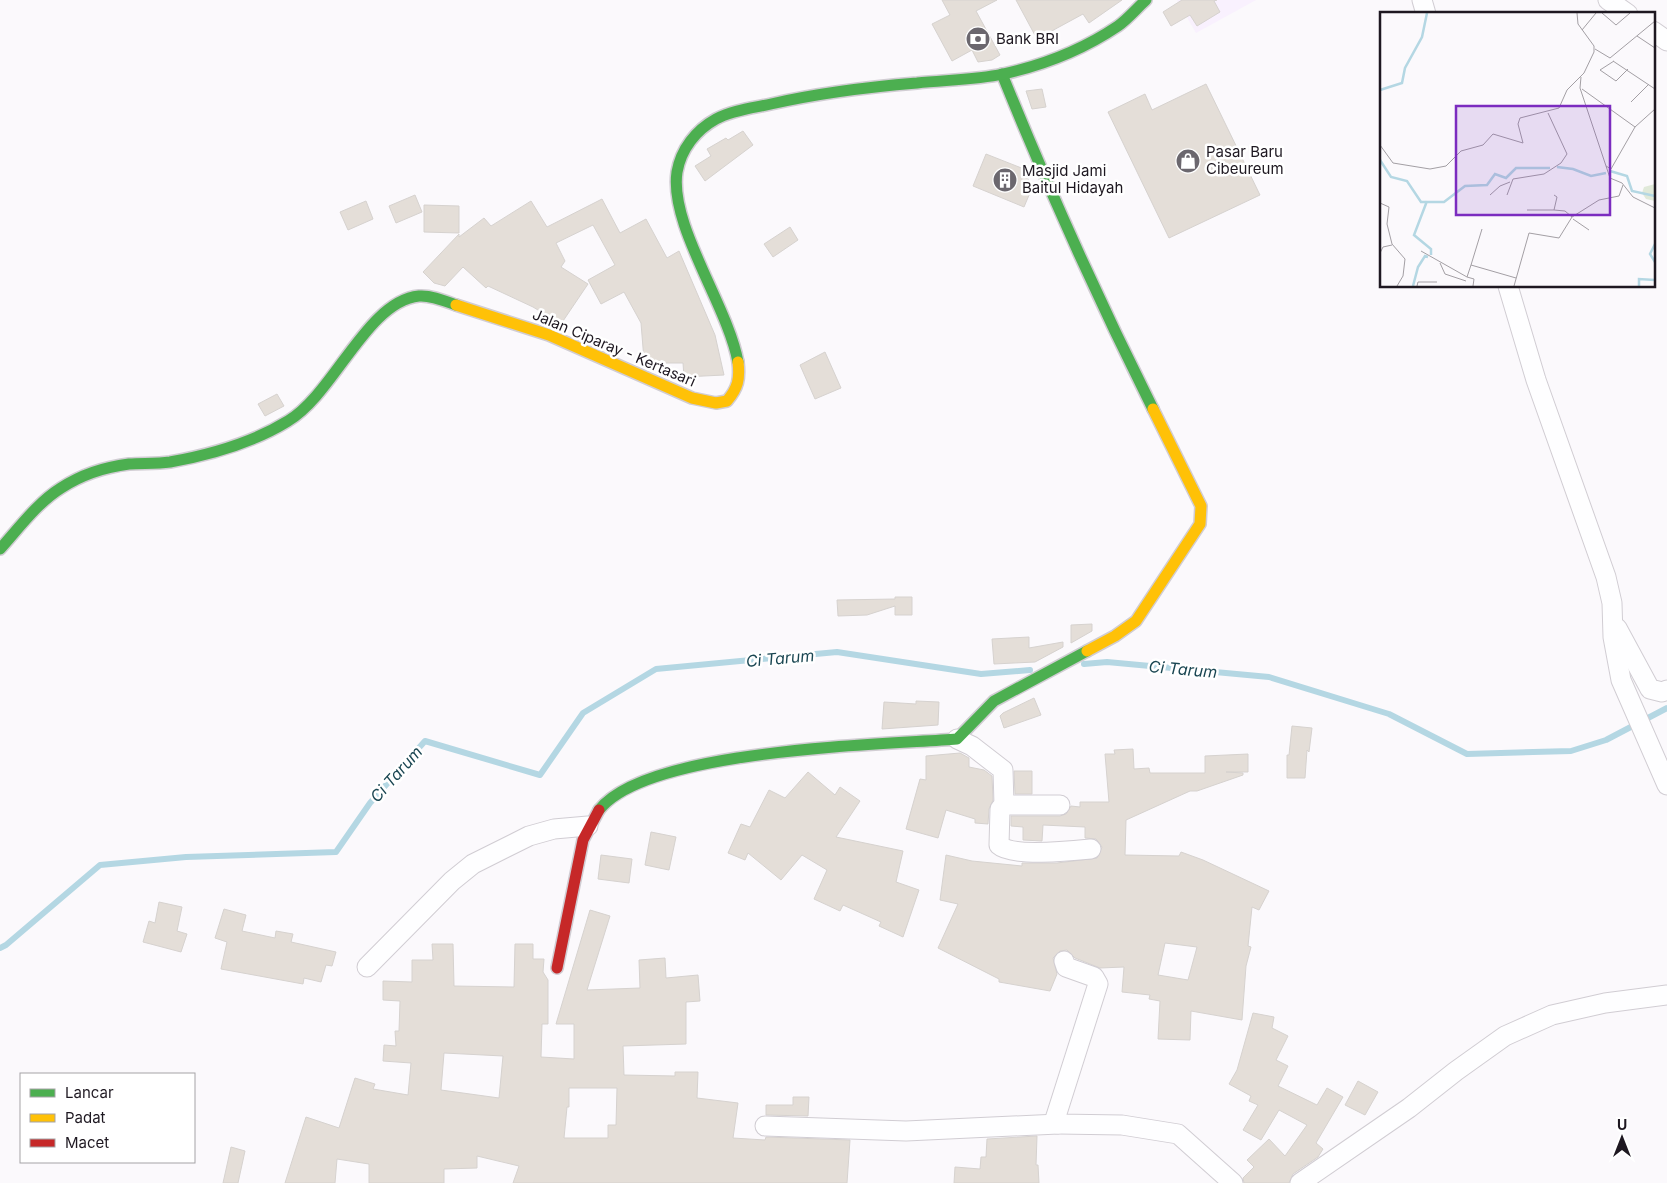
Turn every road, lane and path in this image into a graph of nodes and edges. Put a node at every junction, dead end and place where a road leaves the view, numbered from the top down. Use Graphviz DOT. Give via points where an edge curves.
graph roads {
  1 [pos="1146,0"];
  2 [pos="1608,0"];
  3 [pos="1625,12"];
  4 [pos="1654,32"];
  5 [pos="1667,41"];
  6 [pos="1002,74"];
  7 [pos="1509,288"];
  8 [pos="0,549"];
  9 [pos="1613,620"];
  10 [pos="1667,690"];
  11 [pos="957,739"];
  12 [pos="1667,785"];
  13 [pos="1004,805"];
  14 [pos="1060,805"];
  15 [pos="588,826"];
  16 [pos="1091,850"];
  17 [pos="1064,961"];
  18 [pos="366,967"];
  19 [pos="557,968"];
  20 [pos="1667,995"];
  21 [pos="1058,1124"];
  22 [pos="765,1126"];
  23 [pos="1233,1183"];
  24 [pos="1300,1183"];
  1 -- 6 [label="main road, Jalan Ciparay - Kertasari" via="1119,25 1076,48 1050,61"];
  2 -- 3 [label="street"];
  4 -- 5 [label="street"];
  6 -- 8 [label="main road, Jalan Ciparay - Kertasari" via="818,93 719,118 699,132 684,151 677,170 678,190 684,219 703,270 731,332 738,380 727,401 692,398 549,335 438,299 418,296 387,308 356,344 326,388 290,420 248,440 176,460 93,471 60,488"];
  6 -- 11 [label="main road" via="1043,176 1103,309 1201,506 1200,524 1136,621 1115,636 994,701"];
  7 -- 9 [label="street" via="1536,380 1606,577"];
  9 -- 10 [label="street" via="1650,689"];
  9 -- 12 [label="street" via="1621,680"];
  11 -- 13 [label="street" via="1004,770"];
  11 -- 15 [label="main road" via="823,748 717,760 640,780 599,807"];
  13 -- 14 [label="street"];
  13 -- 16 [label="street" via="1000,809 998,846 1004,850"];
  15 -- 18 [label="street" via="554,829 530,836 473,864"];
  15 -- 19 [label="main road"];
  17 -- 21 [label="street" via="1066,967 1094,977 1098,984 1055,1119"];
  20 -- 24 [label="street" via="1605,1003 1552,1015 1505,1036 1409,1108"];
  21 -- 22 [label="street" via="906,1131"];
  21 -- 23 [label="street" via="1122,1125 1178,1134"];
}
